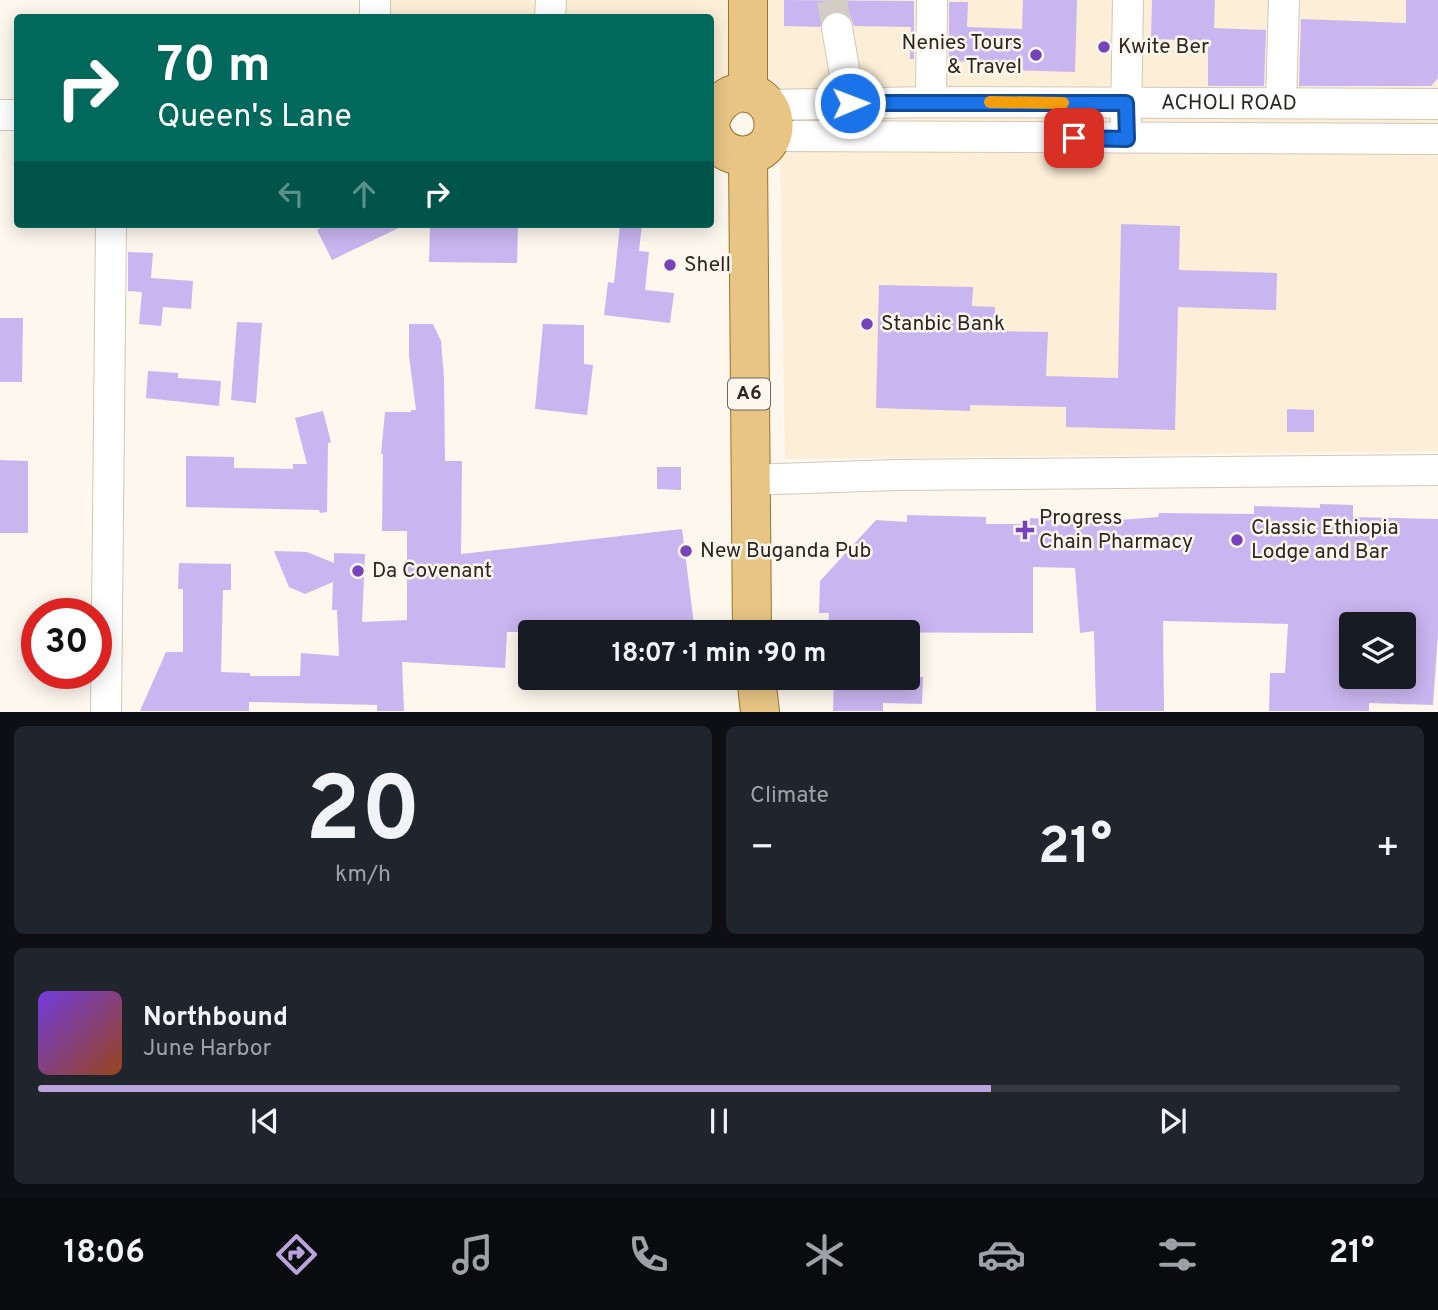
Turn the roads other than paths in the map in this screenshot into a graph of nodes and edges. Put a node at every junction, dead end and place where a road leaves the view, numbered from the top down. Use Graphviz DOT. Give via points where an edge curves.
graph roads {
  1 [pos="748,0"];
  2 [pos="932,0"];
  3 [pos="1128,0"];
  4 [pos="1284,0"];
  5 [pos="837,28"];
  6 [pos="932,102"];
  7 [pos="850,103"];
  8 [pos="1126,103"];
  9 [pos="1281,103"];
  10 [pos="1438,104"];
  11 [pos="714,111"];
  12 [pos="759,122"];
  13 [pos="714,138"];
  14 [pos="1127,139"];
  15 [pos="1438,139"];
  16 [pos="111,228"];
  17 [pos="1438,470"];
  18 [pos="750,480"];
  19 [pos="752,620"];
  20 [pos="758,690"];
  21 [pos="106,712"];
  22 [pos="760,712"];
  1 -- 12 [label="main road, A6"];
  2 -- 6 [label="street"];
  3 -- 8 [label="street"];
  4 -- 9 [label="street"];
  5 -- 7 [label="street"];
  6 -- 7 [label="street, ACHOLI ROAD"];
  6 -- 8 [label="street, ACHOLI ROAD"];
  7 -- 12 [label="street, ACHOLI ROAD"];
  8 -- 9 [label="street, ACHOLI ROAD"];
  8 -- 14 [label="street"];
  9 -- 10 [label="street, ACHOLI ROAD"];
  11 -- 12 [label="main road" via="737,93"];
  12 -- 13 [label="main road" via="736,156"];
  12 -- 14 [label="street, ACHOLI ROAD"];
  12 -- 18 [label="main road, A6"];
  14 -- 15 [label="street, ACHOLI ROAD"];
  16 -- 21 [label="street"];
  17 -- 18 [label="street"];
  18 -- 19 [label="main road, A6"];
  20 -- 22 [label="main road"];
}
